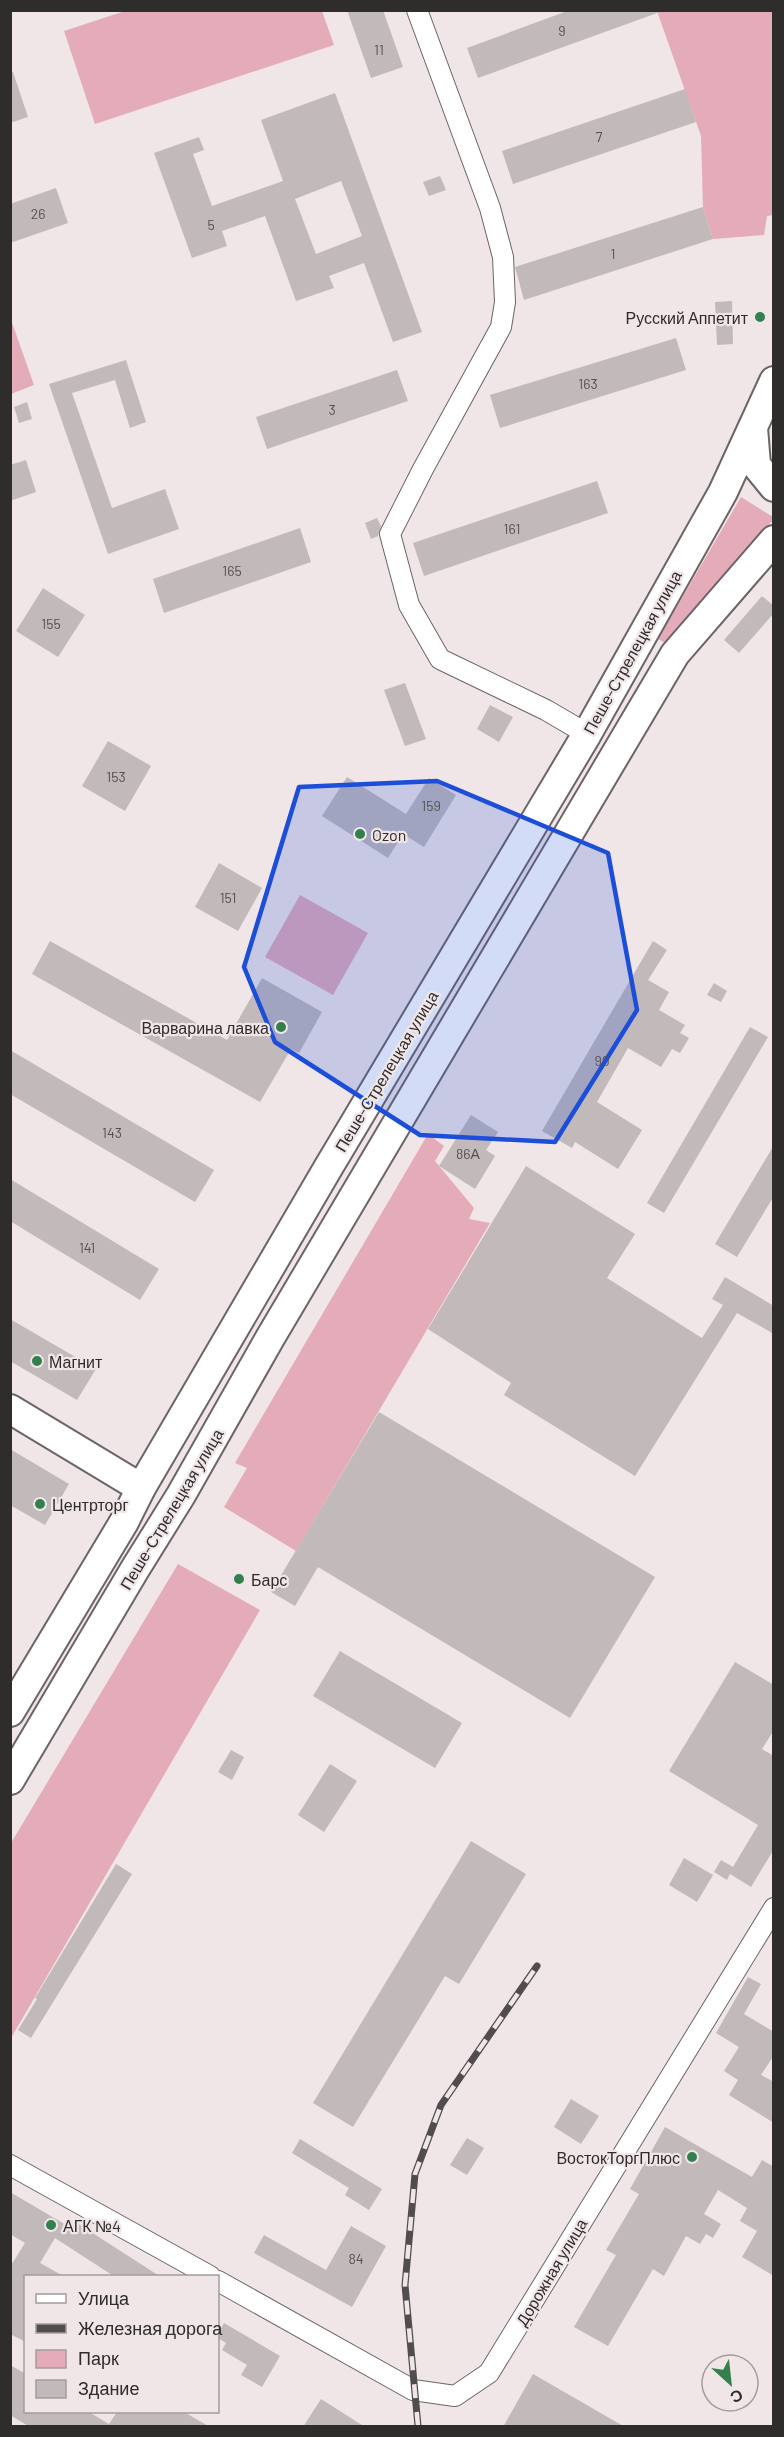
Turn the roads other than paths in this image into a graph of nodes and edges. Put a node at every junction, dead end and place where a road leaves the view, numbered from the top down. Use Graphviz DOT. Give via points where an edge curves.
graph roads {
  1 [pos="417,10"];
  2 [pos="774,381"];
  3 [pos="753,426"];
  4 [pos="774,487"];
  5 [pos="774,540"];
  6 [pos="587,734"];
  7 [pos="10,1409"];
  8 [pos="141,1488"];
  9 [pos="10,1712"];
  10 [pos="10,1780"];
  11 [pos="774,1908"];
  12 [pos="10,2165"];
  13 [pos="206,2275"];
  14 [pos="219,2282"];
  1 -- 6 [label="street" via="490,208 503,257 505,302 501,327 390,534 408,605 440,659"];
  2 -- 3 [label="main road, Пеше-Стрелецкая улица"];
  3 -- 4 [label="main road" via="756,465"];
  3 -- 6 [label="main road, Пеше-Стрелецкая улица" via="723,492"];
  5 -- 10 [label="main road, Пеше-Стрелецкая улица" via="675,654 270,1338 182,1495"];
  6 -- 8 [label="main road, Пеше-Стрелецкая улица"];
  7 -- 8 [label="main road"];
  8 -- 9 [label="main road, Пеше-Стрелецкая улица"];
  11 -- 14 [label="street, Дорожная улица" via="489,2373 455,2396 413,2390"];
  12 -- 13 [label="street"];
}
